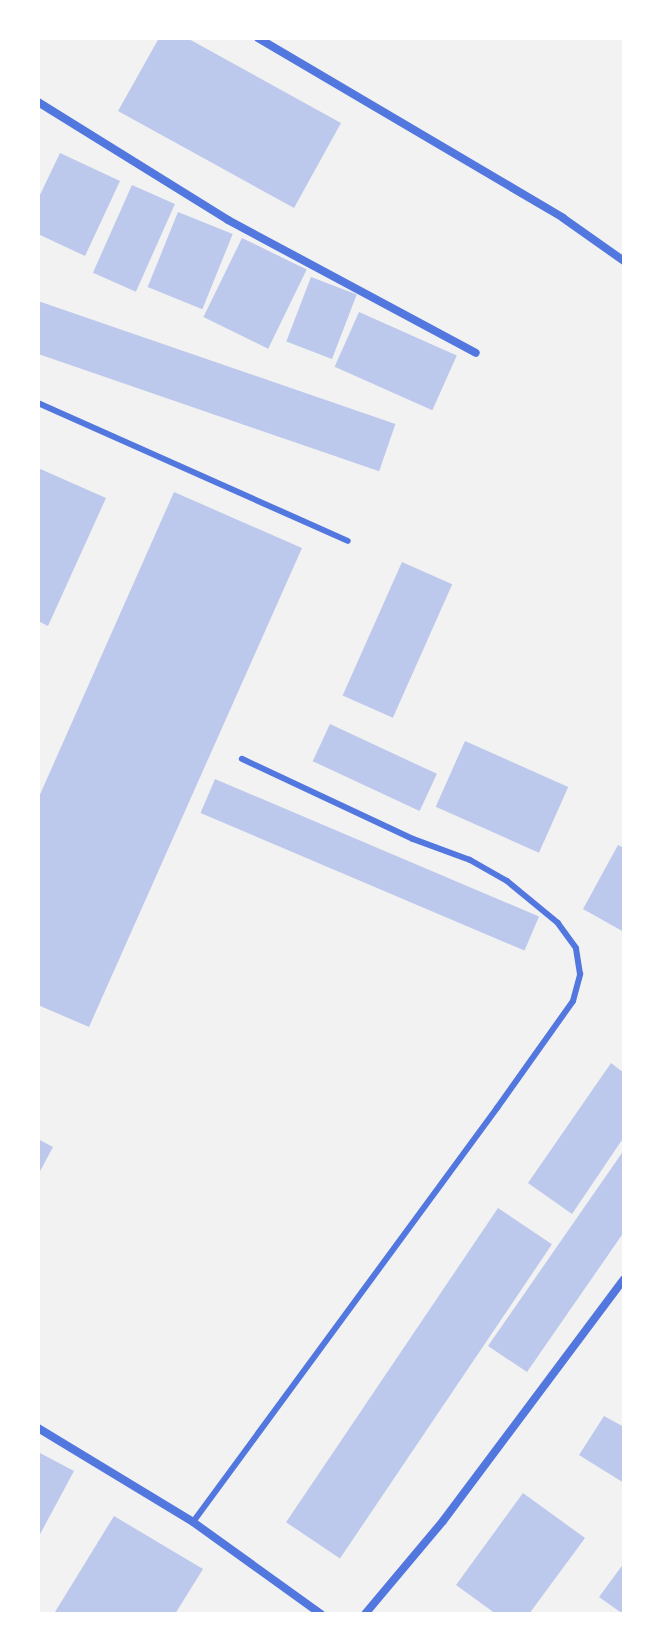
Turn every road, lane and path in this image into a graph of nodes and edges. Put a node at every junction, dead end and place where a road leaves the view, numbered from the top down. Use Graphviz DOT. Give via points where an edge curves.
graph roads {
  1 [pos="258,38"];
  2 [pos="38,102"];
  3 [pos="624,261"];
  4 [pos="476,353"];
  5 [pos="38,403"];
  6 [pos="348,541"];
  7 [pos="242,759"];
  8 [pos="624,1279"];
  9 [pos="38,1428"];
  10 [pos="193,1522"];
  11 [pos="321,1614"];
  12 [pos="365,1614"];
  1 -- 3 [label="street" via="563,218"];
  2 -- 4 [label="street" via="228,220"];
  5 -- 6 [label="lane"];
  7 -- 10 [label="lane" via="507,881 558,923 576,948 580,974 573,1001"];
  8 -- 12 [label="street" via="443,1521"];
  9 -- 10 [label="street"];
  10 -- 11 [label="street"];
}
